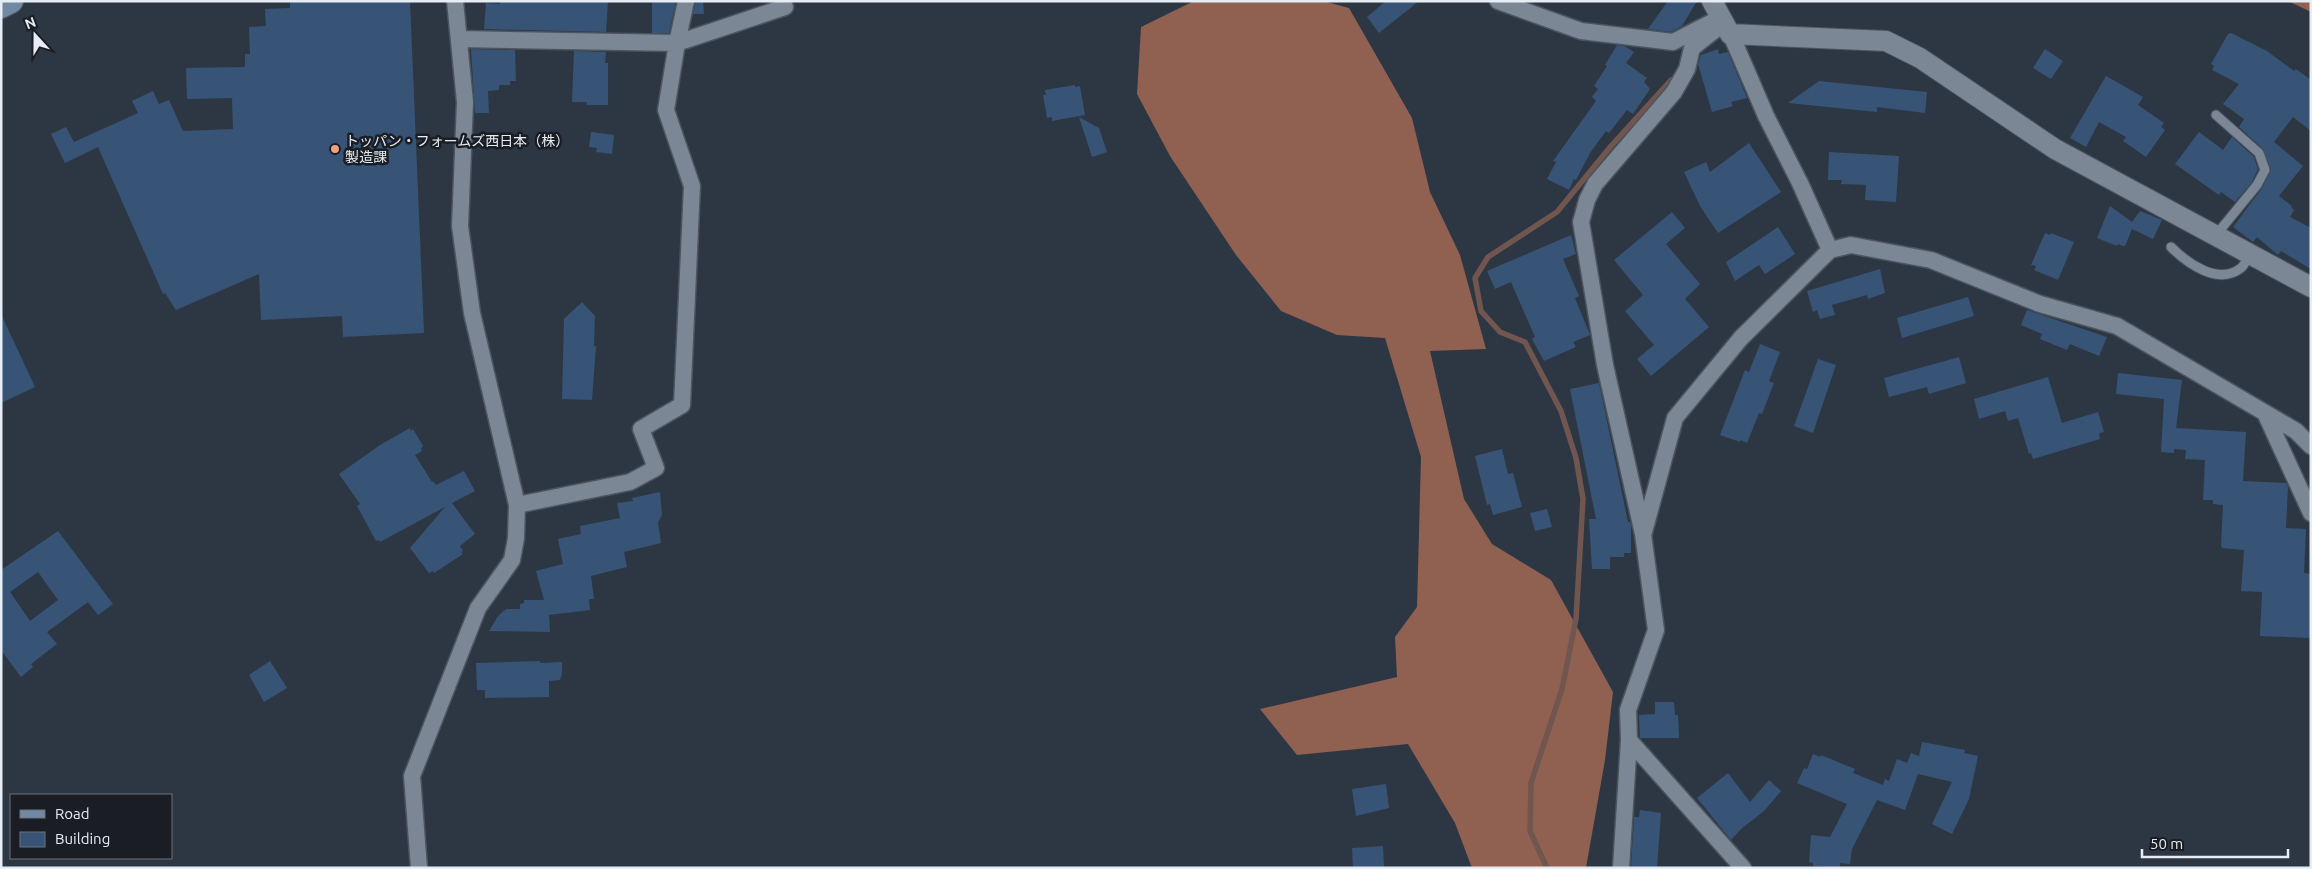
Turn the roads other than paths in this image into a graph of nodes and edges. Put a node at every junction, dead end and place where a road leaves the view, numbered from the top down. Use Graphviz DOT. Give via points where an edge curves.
graph roads {
  1 [pos="11,1"];
  2 [pos="455,1"];
  3 [pos="686,1"];
  4 [pos="1498,1"];
  5 [pos="1,6"];
  6 [pos="785,7"];
  7 [pos="1722,18"];
  8 [pos="460,39"];
  9 [pos="677,43"];
  10 [pos="2216,115"];
  11 [pos="2215,236"];
  12 [pos="2171,247"];
  13 [pos="1830,250"];
  14 [pos="2250,254"];
  15 [pos="2311,287"];
  16 [pos="2265,413"];
  17 [pos="2311,446"];
  18 [pos="517,505"];
  19 [pos="2311,513"];
  20 [pos="1643,534"];
  21 [pos="1629,740"];
  22 [pos="419,868"];
  23 [pos="1621,868"];
  24 [pos="1742,868"];
  1 -- 5 [label="main road"];
  2 -- 8 [label="street"];
  3 -- 9 [label="street"];
  4 -- 7 [label="street" via="1581,31 1673,42"];
  6 -- 9 [label="street"];
  7 -- 11 [label="street" via="1730,34 1886,42 1920,58 2055,149"];
  7 -- 13 [label="street"];
  7 -- 20 [label="street" via="1692,48 1687,69 1674,92 1595,184 1581,222 1605,365"];
  8 -- 9 [label="street"];
  8 -- 18 [label="street" via="465,102 460,226 472,313"];
  9 -- 18 [label="street" via="666,110 692,186 682,405 641,429 656,468 630,482"];
  10 -- 11 [label="lane" via="2259,153 2265,170 2257,185"];
  11 -- 14 [label="street"];
  12 -- 14 [label="lane" via="2197,267 2223,275 2241,268"];
  13 -- 16 [label="street" via="1851,245 1931,260 2040,304 2117,326"];
  13 -- 20 [label="street" via="1741,338 1675,418"];
  14 -- 15 [label="street"];
  16 -- 17 [label="street" via="2296,431"];
  16 -- 19 [label="street"];
  18 -- 22 [label="street" via="512,560 478,608 412,776"];
  20 -- 21 [label="street" via="1656,630 1628,710"];
  21 -- 23 [label="street"];
  21 -- 24 [label="street"];
}
